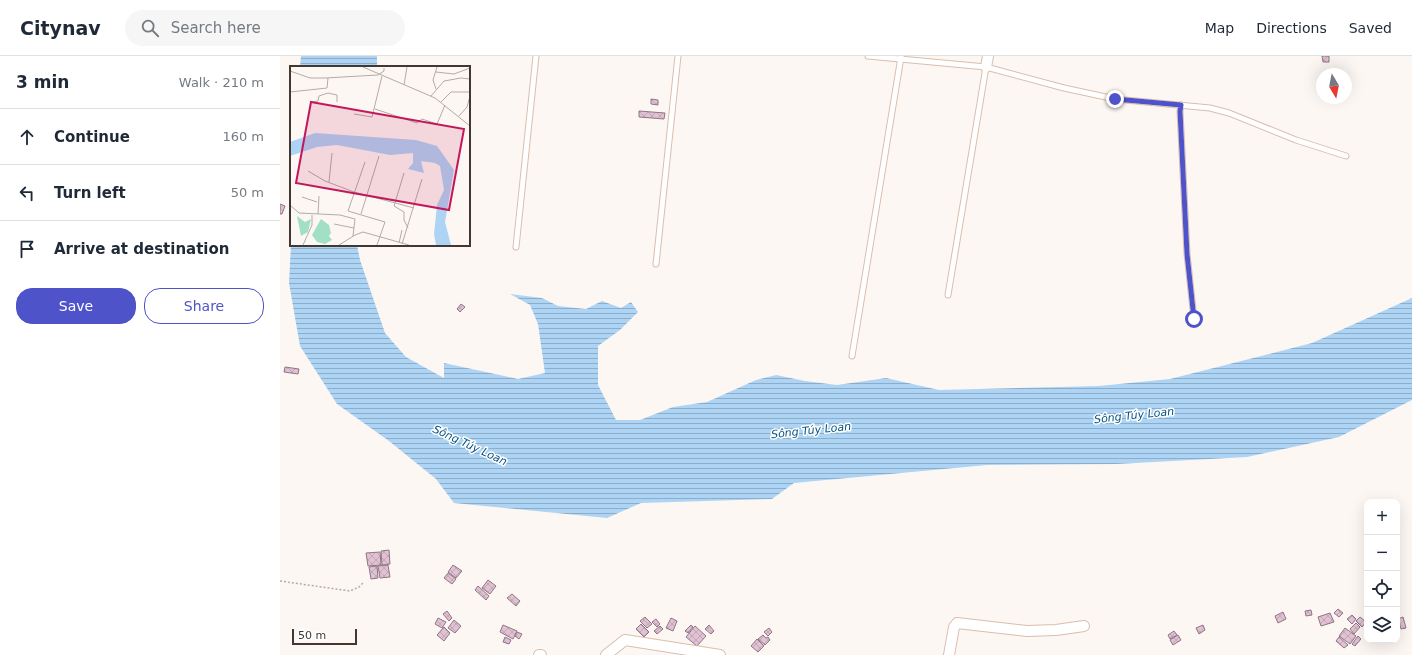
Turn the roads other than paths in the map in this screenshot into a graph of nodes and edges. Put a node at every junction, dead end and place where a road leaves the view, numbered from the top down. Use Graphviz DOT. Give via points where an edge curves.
graph roads {
  1 [pos="536,56"];
  2 [pos="678,56"];
  3 [pos="868,56"];
  4 [pos="988,56"];
  5 [pos="901,57"];
  6 [pos="986,67"];
  7 [pos="1181,105"];
  8 [pos="1346,156"];
  9 [pos="516,247"];
  10 [pos="656,264"];
  11 [pos="948,295"];
  12 [pos="1194,319"];
  13 [pos="852,356"];
  14 [pos="1084,626"];
  15 [pos="606,655"];
  16 [pos="720,655"];
  17 [pos="949,655"];
  1 -- 9 [label="lane"];
  2 -- 10 [label="lane"];
  3 -- 5 [label="lane"];
  4 -- 6 [label="street"];
  5 -- 6 [label="lane"];
  5 -- 13 [label="lane"];
  6 -- 7 [label="lane" via="1115,99"];
  6 -- 11 [label="lane"];
  7 -- 8 [label="lane" via="1229,113 1296,140"];
  7 -- 12 [label="lane" via="1187,254"];
  14 -- 17 [label="street" via="1027,631 957,623"];
  15 -- 16 [label="street" via="625,640"];
}
